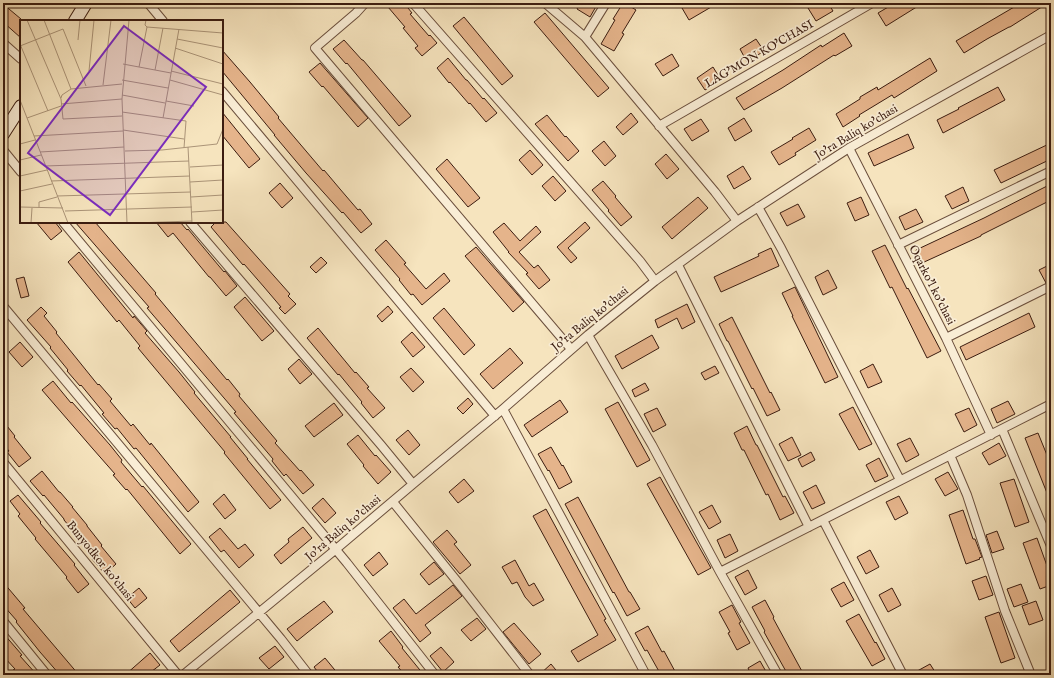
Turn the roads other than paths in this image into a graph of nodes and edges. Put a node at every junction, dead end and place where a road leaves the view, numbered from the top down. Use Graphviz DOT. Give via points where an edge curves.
graph roads {
  1 [pos="86,3"];
  2 [pos="148,3"];
  3 [pos="365,3"];
  4 [pos="413,3"];
  5 [pos="545,3"];
  6 [pos="606,3"];
  7 [pos="872,3"];
  8 [pos="76,20"];
  9 [pos="162,20"];
  10 [pos="1051,35"];
  11 [pos="585,37"];
  12 [pos="3,44"];
  13 [pos="20,58"];
  14 [pos="223,92"];
  15 [pos="20,108"];
  16 [pos="660,126"];
  17 [pos="3,134"];
  18 [pos="849,148"];
  19 [pos="3,150"];
  20 [pos="20,171"];
  21 [pos="1051,171"];
  22 [pos="758,207"];
  23 [pos="736,221"];
  24 [pos="64,223"];
  25 [pos="191,223"];
  26 [pos="898,245"];
  27 [pos="678,265"];
  28 [pos="655,281"];
  29 [pos="1051,286"];
  30 [pos="3,306"];
  31 [pos="588,335"];
  32 [pos="946,338"];
  33 [pos="571,349"];
  34 [pos="1051,404"];
  35 [pos="503,409"];
  36 [pos="495,416"];
  37 [pos="1002,429"];
  38 [pos="991,435"];
  39 [pos="950,455"];
  40 [pos="3,462"];
  41 [pos="900,480"];
  42 [pos="413,484"];
  43 [pos="393,502"];
  44 [pos="823,520"];
  45 [pos="809,526"];
  46 [pos="1051,546"];
  47 [pos="336,550"];
  48 [pos="720,572"];
  49 [pos="258,612"];
  50 [pos="3,621"];
  51 [pos="47,675"];
  52 [pos="178,675"];
  53 [pos="183,675"];
  54 [pos="309,675"];
  55 [pos="435,675"];
  56 [pos="530,675"];
  57 [pos="646,675"];
  58 [pos="778,675"];
  59 [pos="903,675"];
  60 [pos="1031,675"];
  1 -- 8 [label="street"];
  2 -- 9 [label="street"];
  3 -- 33 [label="street" via="315,48"];
  4 -- 28 [label="street"];
  5 -- 11 [label="street"];
  6 -- 11 [label="street"];
  7 -- 16 [label="street, LAG'MON KO'CHASI"];
  10 -- 18 [label="street, Jo'ra Baliq ko'chasi"];
  11 -- 16 [label="street"];
  12 -- 13 [label="street"];
  14 -- 36 [label="street"];
  15 -- 17 [label="street"];
  16 -- 23 [label="street"];
  18 -- 22 [label="street, Jo'ra Baliq ko'chasi"];
  18 -- 26 [label="street, Oqarko'l ko'chasi"];
  19 -- 20 [label="street"];
  21 -- 26 [label="street"];
  22 -- 23 [label="street, Jo'ra Baliq ko'chasi"];
  22 -- 41 [label="street"];
  23 -- 27 [label="street, Jo'ra Baliq ko'chasi"];
  24 -- 47 [label="street"];
  25 -- 42 [label="street"];
  26 -- 32 [label="street, Oqarko'l ko'chasi"];
  27 -- 28 [label="street, Jo'ra Baliq ko'chasi"];
  27 -- 45 [label="street"];
  28 -- 31 [label="street, Jo'ra Baliq ko'chasi"];
  29 -- 32 [label="street"];
  30 -- 49 [label="street"];
  31 -- 33 [label="street, Jo'ra Baliq ko'chasi"];
  31 -- 48 [label="street" via="652,445"];
  32 -- 38 [label="street, Oqarko'l ko'chasi"];
  33 -- 35 [label="street, Jo'ra Baliq ko'chasi"];
  34 -- 37 [label="street"];
  35 -- 36 [label="street, Jo'ra Baliq ko'chasi"];
  35 -- 57 [label="street"];
  36 -- 42 [label="street, Jo'ra Baliq ko'chasi"];
  37 -- 38 [label="street"];
  37 -- 46 [label="street"];
  38 -- 39 [label="street"];
  39 -- 41 [label="street"];
  39 -- 60 [label="street" via="967,495 1005,611"];
  40 -- 52 [label="street, Bunyodkor ko'chasi"];
  41 -- 44 [label="street"];
  42 -- 43 [label="street, Jo'ra Baliq ko'chasi"];
  43 -- 47 [label="street, Jo'ra Baliq ko'chasi"];
  43 -- 56 [label="street"];
  44 -- 45 [label="street"];
  44 -- 59 [label="street"];
  45 -- 48 [label="street"];
  47 -- 49 [label="street, Jo'ra Baliq ko'chasi"];
  47 -- 55 [label="street"];
  48 -- 58 [label="street"];
  49 -- 53 [label="street, Jo'ra Baliq ko'chasi"];
  49 -- 54 [label="street"];
  50 -- 51 [label="street"];
}
